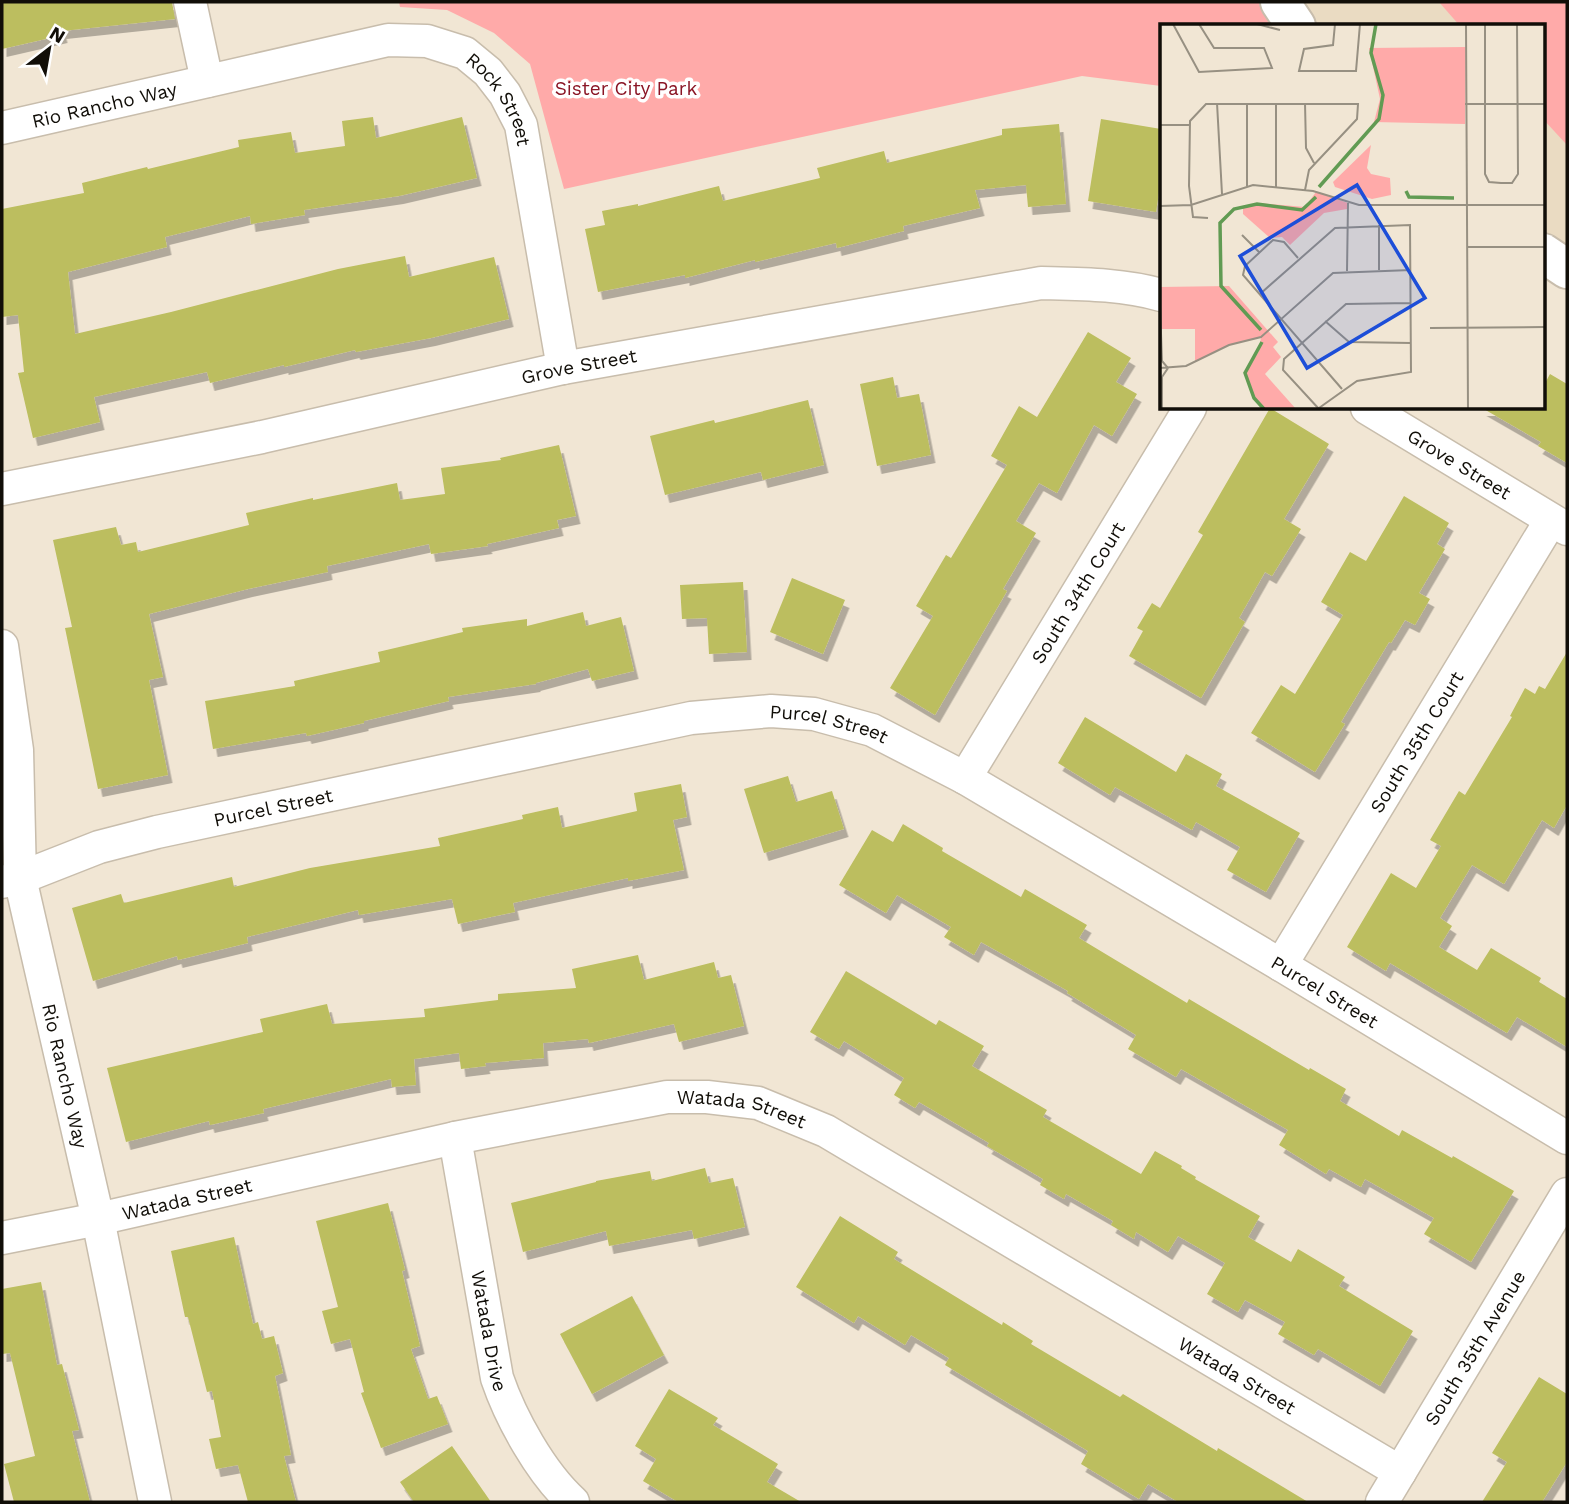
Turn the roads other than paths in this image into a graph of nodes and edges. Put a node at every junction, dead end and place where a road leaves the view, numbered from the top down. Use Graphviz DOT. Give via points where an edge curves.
graph roads {
  1 [pos="190,2"];
  2 [pos="1280,2"];
  3 [pos="1295,24"];
  4 [pos="207,80"];
  5 [pos="2,128"];
  6 [pos="1544,254"];
  7 [pos="1567,269"];
  8 [pos="1160,295"];
  9 [pos="563,368"];
  10 [pos="1189,410"];
  11 [pos="1370,410"];
  12 [pos="2,489"];
  13 [pos="1559,524"];
  14 [pos="2,646"];
  15 [pos="965,778"];
  16 [pos="11,880"];
  17 [pos="1281,965"];
  18 [pos="454,1138"];
  19 [pos="1567,1138"];
  20 [pos="1567,1194"];
  21 [pos="98,1219"];
  22 [pos="2,1238"];
  23 [pos="1399,1472"];
  24 [pos="155,1502"];
  25 [pos="573,1502"];
  26 [pos="1381,1502"];
  1 -- 4 [label="street"];
  2 -- 3 [label="street"];
  4 -- 5 [label="street, Rio Rancho Way"];
  4 -- 9 [label="street, Rock Street" via="388,40 427,41 465,53 488,72 521,125"];
  6 -- 7 [label="street"];
  8 -- 9 [label="street, Grove Street" via="1097,284 1041,283"];
  9 -- 12 [label="street, Grove Street" via="262,438"];
  10 -- 15 [label="street, South 34th Court"];
  11 -- 13 [label="street, Grove Street"];
  13 -- 17 [label="street, South 35th Court"];
  14 -- 16 [label="street, Rio Rancho Way" via="17,750"];
  15 -- 16 [label="street, Purcel Street" via="872,730 814,714 771,711 691,718 157,832 99,847"];
  15 -- 17 [label="street, Purcel Street"];
  16 -- 21 [label="street, Rio Rancho Way"];
  17 -- 19 [label="street, Purcel Street"];
  18 -- 21 [label="street, Watada Street"];
  18 -- 23 [label="street, Watada Street" via="667,1097 758,1103 827,1131"];
  18 -- 25 [label="street, Watada Drive" via="497,1378 532,1451"];
  20 -- 23 [label="street, South 35th Avenue"];
  21 -- 22 [label="street, Watada Street"];
  21 -- 24 [label="street, Rio Rancho Way"];
  23 -- 26 [label="street, South 35th Avenue"];
}
